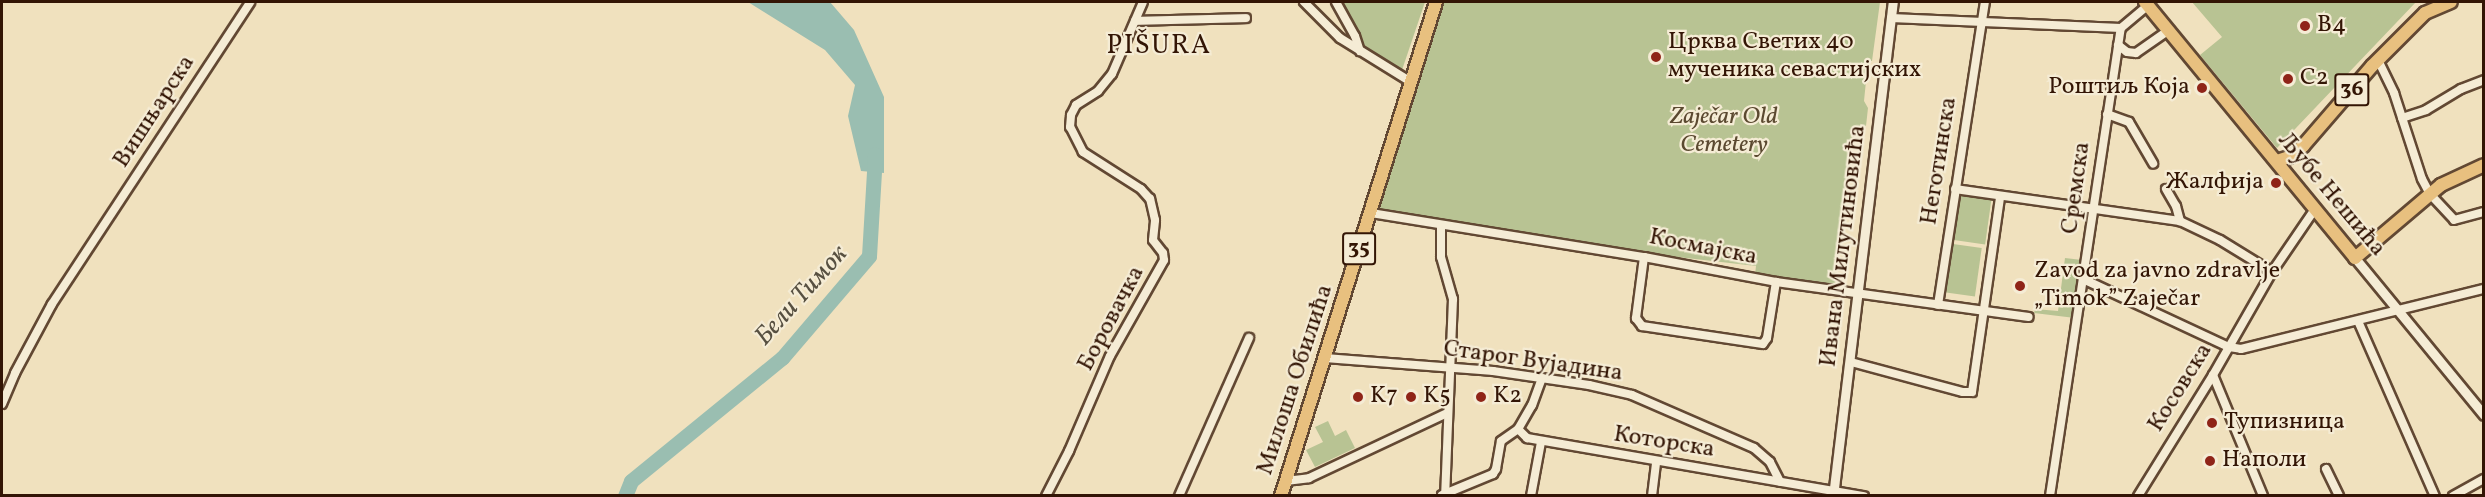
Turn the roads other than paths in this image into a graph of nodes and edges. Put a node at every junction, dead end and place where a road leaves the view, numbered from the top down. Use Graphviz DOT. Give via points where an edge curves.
graph roads {
  1 [pos="250,2"];
  2 [pos="1143,2"];
  3 [pos="1304,2"];
  4 [pos="1336,2"];
  5 [pos="1436,2"];
  6 [pos="1893,2"];
  7 [pos="1986,2"];
  8 [pos="2434,2"];
  9 [pos="2451,2"];
  10 [pos="2146,3"];
  11 [pos="2425,13"];
  12 [pos="1246,18"];
  13 [pos="1892,18"];
  14 [pos="1135,21"];
  15 [pos="1983,23"];
  16 [pos="2121,28"];
  17 [pos="2169,30"];
  18 [pos="2118,45"];
  19 [pos="1360,51"];
  20 [pos="2378,60"];
  21 [pos="2484,80"];
  22 [pos="1411,82"];
  23 [pos="2108,114"];
  24 [pos="2402,118"];
  25 [pos="2277,161"];
  26 [pos="2153,163"];
  27 [pos="2484,165"];
  28 [pos="1955,189"];
  29 [pos="2166,189"];
  30 [pos="2430,194"];
  31 [pos="2000,197"];
  32 [pos="2315,209"];
  33 [pos="2093,211"];
  34 [pos="2484,212"];
  35 [pos="1371,213"];
  36 [pos="2180,221"];
  37 [pos="1442,225"];
  38 [pos="1644,257"];
  39 [pos="2355,258"];
  40 [pos="2272,272"];
  41 [pos="2083,279"];
  42 [pos="1776,282"];
  43 [pos="2484,289"];
  44 [pos="1858,294"];
  45 [pos="1938,305"];
  46 [pos="2398,309"];
  47 [pos="1984,311"];
  48 [pos="2029,317"];
  49 [pos="2358,321"];
  50 [pos="1249,338"];
  51 [pos="2229,346"];
  52 [pos="1325,358"];
  53 [pos="1851,362"];
  54 [pos="1450,368"];
  55 [pos="2213,375"];
  56 [pos="1542,378"];
  57 [pos="2,404"];
  58 [pos="1447,413"];
  59 [pos="2484,415"];
  60 [pos="1518,429"];
  61 [pos="1541,442"];
  62 [pos="1656,461"];
  63 [pos="2326,469"];
  64 [pos="2484,479"];
  65 [pos="1286,481"];
  66 [pos="1780,482"];
  67 [pos="1834,493"];
  68 [pos="1046,495"];
  69 [pos="1179,495"];
  70 [pos="1281,495"];
  71 [pos="1443,495"];
  72 [pos="1531,495"];
  73 [pos="1652,495"];
  74 [pos="1864,495"];
  75 [pos="2050,495"];
  76 [pos="2138,495"];
  77 [pos="2263,495"];
  78 [pos="2339,495"];
  79 [pos="2435,495"];
  80 [pos="2453,495"];
  1 -- 57 [label="street, Вишњарска" via="52,304"];
  2 -- 14 [label="street, Боровачка"];
  3 -- 19 [label="street" via="1340,38"];
  4 -- 19 [label="street"];
  5 -- 22 [label="main road, Милоша Обилића / 35"];
  6 -- 13 [label="street, Ивана Милутиновића"];
  7 -- 15 [label="street, Неготинска"];
  8 -- 11 [label="street"];
  9 -- 11 [label="main road, 36"];
  10 -- 16 [label="street"];
  10 -- 17 [label="main road, Љубе Нешића"];
  11 -- 20 [label="main road, 36"];
  12 -- 14 [label="street"];
  13 -- 15 [label="street"];
  13 -- 44 [label="street, Ивана Милутиновића"];
  14 -- 68 [label="street, Боровачка" via="1112,74 1098,91 1076,105 1070,127 1083,152 1150,199 1155,220 1153,240 1164,260 1110,356"];
  15 -- 16 [label="street"];
  15 -- 28 [label="street, Неготинска"];
  16 -- 18 [label="street, Сремска"];
  17 -- 18 [label="street" via="2136,53"];
  17 -- 25 [label="main road, Љубе Нешића"];
  18 -- 23 [label="street, Сремска"];
  19 -- 22 [label="street"];
  20 -- 24 [label="street"];
  20 -- 25 [label="main road, 36" via="2303,146"];
  21 -- 24 [label="street"];
  22 -- 35 [label="main road, Милоша Обилића / 35"];
  23 -- 26 [label="street" via="2129,122"];
  23 -- 33 [label="street, Сремска"];
  24 -- 30 [label="street"];
  25 -- 32 [label="main road, Љубе Нешића"];
  27 -- 30 [label="main road" via="2449,179"];
  28 -- 31 [label="street"];
  28 -- 45 [label="street, Неготинска"];
  29 -- 36 [label="street"];
  30 -- 34 [label="street" via="2454,220"];
  30 -- 39 [label="main road"];
  31 -- 33 [label="street"];
  31 -- 47 [label="street"];
  32 -- 39 [label="main road, Љубе Нешића"];
  32 -- 40 [label="street, Косовска"];
  33 -- 36 [label="street"];
  33 -- 41 [label="street, Сремска"];
  35 -- 37 [label="street, Космајска"];
  35 -- 52 [label="main road, Милоша Обилића / 35"];
  36 -- 40 [label="street"];
  37 -- 38 [label="street, Космајска"];
  37 -- 54 [label="street" via="1440,249 1453,299"];
  38 -- 42 [label="street, Космајска"];
  38 -- 42 [label="street" via="1636,318 1642,327 1760,344 1765,342"];
  39 -- 46 [label="street, Љубе Нешића"];
  40 -- 51 [label="street, Косовска"];
  41 -- 51 [label="street"];
  41 -- 75 [label="street, Сремска"];
  42 -- 44 [label="street, Космајска"];
  43 -- 46 [label="street"];
  44 -- 45 [label="street, Космајска"];
  44 -- 53 [label="street, Ивана Милутиновића"];
  45 -- 47 [label="street, Космајска"];
  46 -- 49 [label="street"];
  46 -- 59 [label="street, Љубе Нешића"];
  47 -- 48 [label="street, Космајска"];
  47 -- 53 [label="street" via="1972,392"];
  49 -- 51 [label="street" via="2245,348"];
  49 -- 79 [label="street"];
  50 -- 69 [label="street"];
  51 -- 55 [label="street, Косовска"];
  52 -- 54 [label="street, Старог Вујадина"];
  52 -- 65 [label="main road, Милоша Обилића / 35"];
  53 -- 67 [label="street, Ивана Милутиновића"];
  54 -- 56 [label="street, Старог Вујадина"];
  54 -- 58 [label="street"];
  55 -- 76 [label="street, Косовска"];
  55 -- 77 [label="street"];
  56 -- 60 [label="street"];
  56 -- 66 [label="street, Старог Вујадина" via="1653,402 1761,452 1775,468"];
  58 -- 65 [label="street" via="1309,478"];
  58 -- 71 [label="street"];
  60 -- 61 [label="street, Которска" via="1527,438"];
  60 -- 71 [label="street" via="1501,441 1493,474"];
  61 -- 62 [label="street, Которска"];
  61 -- 72 [label="street"];
  62 -- 66 [label="street, Которска"];
  62 -- 73 [label="street"];
  63 -- 78 [label="street"];
  64 -- 80 [label="street"];
  65 -- 70 [label="main road, Милоша Обилића / 35"];
  66 -- 67 [label="street, Которска"];
  67 -- 74 [label="street, Которска"];
}
